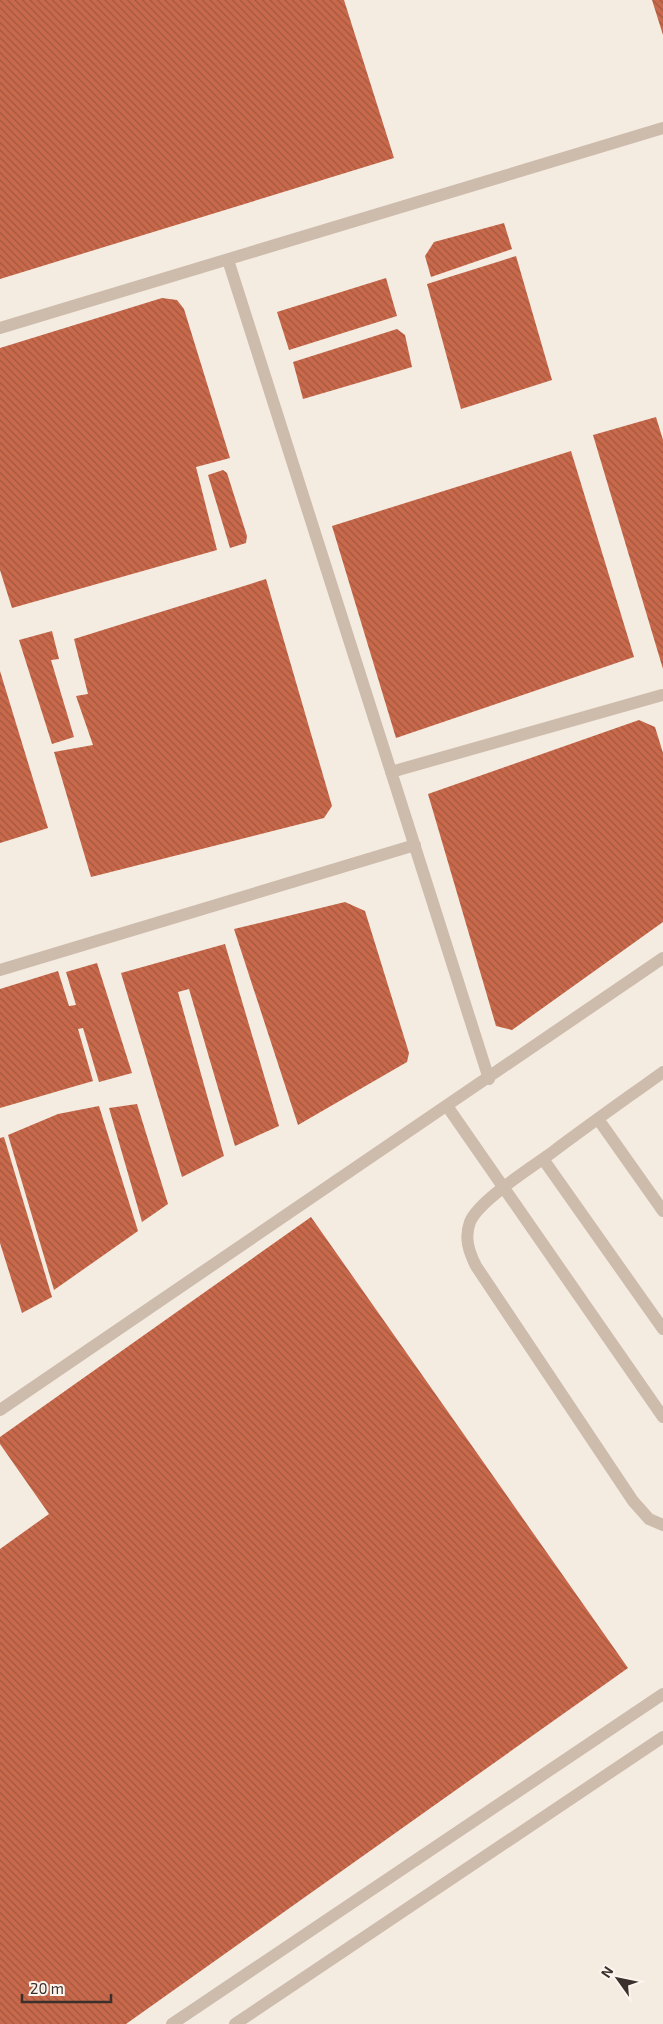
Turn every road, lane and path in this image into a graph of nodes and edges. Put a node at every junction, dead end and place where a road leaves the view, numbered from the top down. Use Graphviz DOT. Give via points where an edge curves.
graph roads {
  1 [pos="663,128"];
  2 [pos="228,260"];
  3 [pos="0,328"];
  4 [pos="662,695"];
  5 [pos="391,772"];
  6 [pos="415,845"];
  7 [pos="663,958"];
  8 [pos="0,970"];
  9 [pos="663,1072"];
  10 [pos="489,1079"];
  11 [pos="447,1106"];
  12 [pos="598,1118"];
  13 [pos="543,1159"];
  14 [pos="505,1186"];
  15 [pos="663,1212"];
  16 [pos="663,1328"];
  17 [pos="0,1410"];
  18 [pos="663,1417"];
  19 [pos="663,1525"];
  20 [pos="663,1694"];
  21 [pos="663,1737"];
  22 [pos="172,2024"];
  23 [pos="235,2024"];
  1 -- 2 [label="street"];
  2 -- 3 [label="street"];
  2 -- 5 [label="street"];
  4 -- 5 [label="street"];
  5 -- 6 [label="street"];
  6 -- 8 [label="street"];
  6 -- 10 [label="street"];
  7 -- 10 [label="street"];
  9 -- 12 [label="street"];
  10 -- 11 [label="street"];
  11 -- 14 [label="street"];
  11 -- 17 [label="street"];
  12 -- 13 [label="street"];
  12 -- 15 [label="street"];
  13 -- 14 [label="street"];
  13 -- 16 [label="street"];
  14 -- 18 [label="street"];
  14 -- 19 [label="street" via="470,1221 467,1235 469,1252 633,1501 649,1519"];
  20 -- 22 [label="street"];
  21 -- 23 [label="street"];
}
